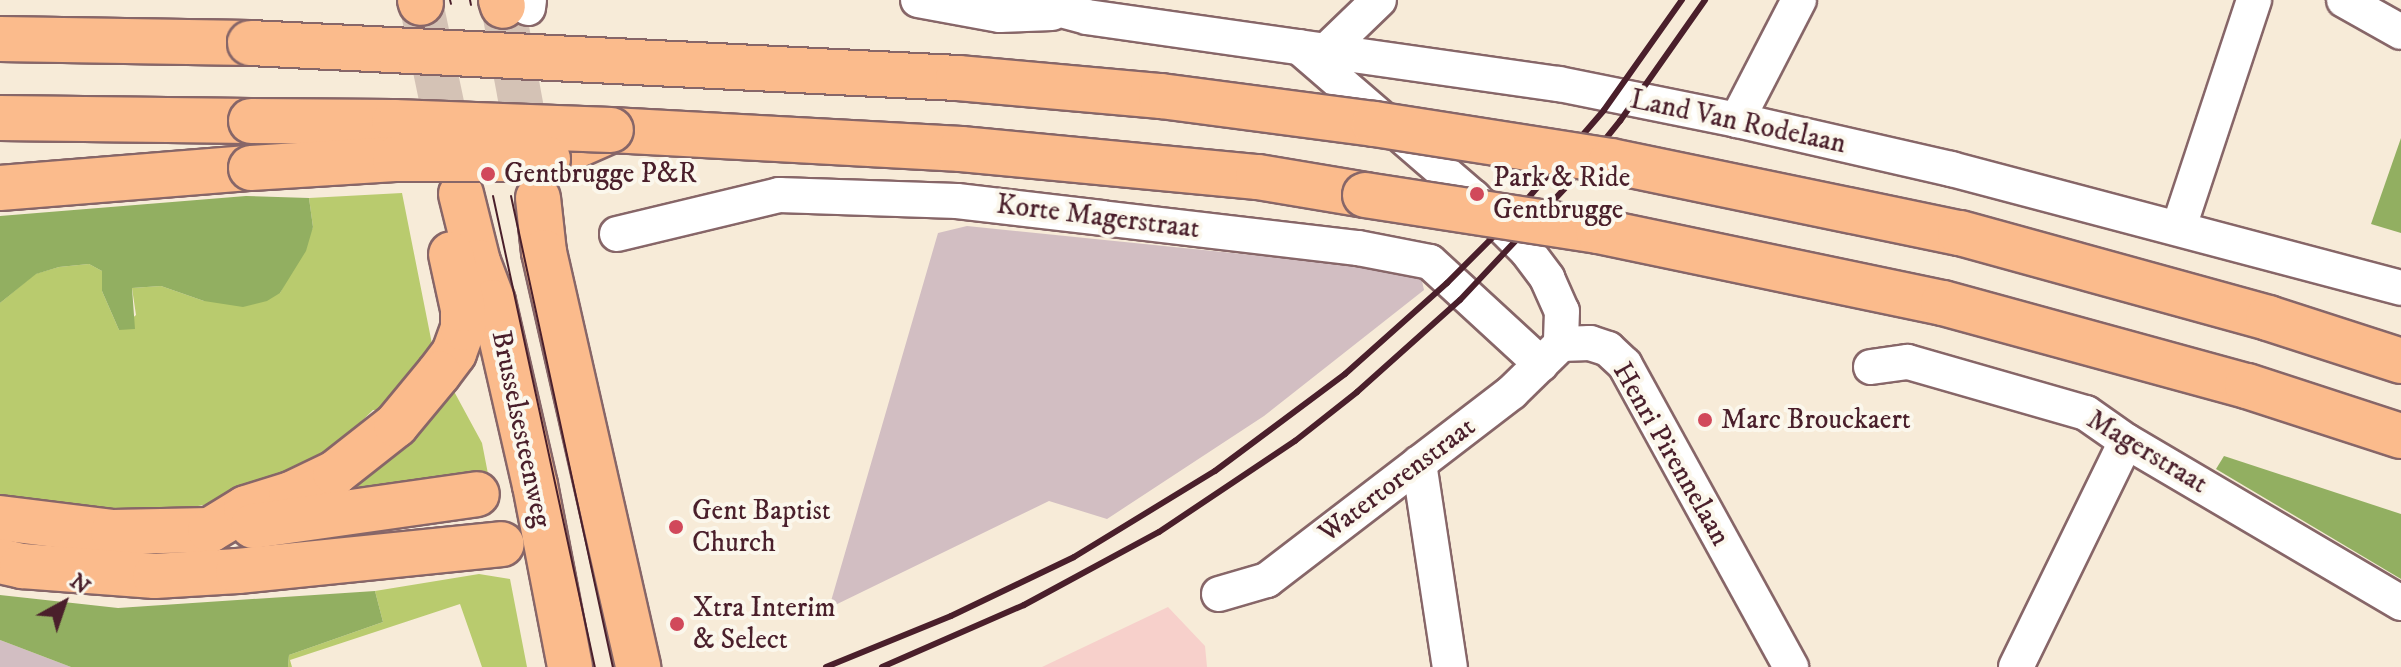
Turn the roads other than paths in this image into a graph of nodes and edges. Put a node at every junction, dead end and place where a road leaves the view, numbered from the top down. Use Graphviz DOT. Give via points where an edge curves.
graph roads {
  1 [pos="918,0"];
  2 [pos="1024,0"];
  3 [pos="1379,0"];
  4 [pos="1799,0"];
  5 [pos="2254,0"];
  6 [pos="2344,0"];
  7 [pos="1084,10"];
  8 [pos="2401,32"];
  9 [pos="0,39"];
  10 [pos="1313,48"];
  11 [pos="0,118"];
  12 [pos="1737,120"];
  13 [pos="611,130"];
  14 [pos="0,188"];
  15 [pos="538,198"];
  16 [pos="2179,227"];
  17 [pos="617,234"];
  18 [pos="2401,288"];
  19 [pos="1551,354"];
  20 [pos="2401,361"];
  21 [pos="1871,367"];
  22 [pos="2401,436"];
  23 [pos="2126,441"];
  24 [pos="1419,463"];
  25 [pos="595,478"];
  26 [pos="535,485"];
  27 [pos="0,518"];
  28 [pos="210,530"];
  29 [pos="545,536"];
  30 [pos="0,561"];
  31 [pos="1219,594"];
  32 [pos="2401,603"];
  33 [pos="570,667"];
  34 [pos="638,667"];
  35 [pos="1450,667"];
  36 [pos="1791,667"];
  37 [pos="2016,667"];
  1 -- 7 [label="street, Land Van Rodelaan" via="1000,15"];
  2 -- 7 [label="street, Land Van Rodelaan"];
  3 -- 10 [label="street"];
  4 -- 12 [label="street"];
  5 -- 16 [label="street"];
  6 -- 8 [label="street"];
  7 -- 10 [label="street, Land Van Rodelaan"];
  9 -- 20 [label="main road, bridge" via="250,43 958,78 1161,96 1374,124 1611,161 1960,233 2268,318"];
  10 -- 12 [label="street, Land Van Rodelaan" via="1559,84"];
  10 -- 19 [label="street" via="1527,251 1562,311"];
  11 -- 13 [label="main road, bridge"];
  12 -- 16 [label="street, Land Van Rodelaan"];
  13 -- 14 [label="main road, bridge" via="548,159 395,159"];
  13 -- 22 [label="main road, bridge" via="961,149 1258,177 1598,231 1943,303 2247,386"];
  15 -- 25 [label="main road" via="544,252"];
  16 -- 18 [label="street, Land Van Rodelaan"];
  17 -- 19 [label="street, Korte Magerstraat" via="779,195 957,201 1358,248 1430,262"];
  19 -- 24 [label="street, Watertorenstraat" via="1512,392"];
  19 -- 36 [label="street, Henri Pirennelaan" via="1590,343 1608,349 1625,365"];
  21 -- 23 [label="street, Magerstraat" via="1908,362 2064,404"];
  23 -- 32 [label="street, Magerstraat"];
  23 -- 37 [label="street"];
  24 -- 31 [label="street, Watertorenstraat" via="1267,580"];
  24 -- 35 [label="street"];
  25 -- 26 [label="main road"];
  25 -- 29 [label="main road" via="580,515"];
  25 -- 34 [label="main road"];
  26 -- 28 [label="main road"];
  26 -- 28 [label="main road, Brusselsesteenweg" via="493,302 461,194 447,238 463,309 454,353 396,425 335,473 246,508"];
  26 -- 29 [label="main road, Brusselsesteenweg"];
  27 -- 28 [label="main road" via="113,532"];
  29 -- 30 [label="main road" via="155,576"];
  29 -- 33 [label="main road, Brusselsesteenweg"];
}
